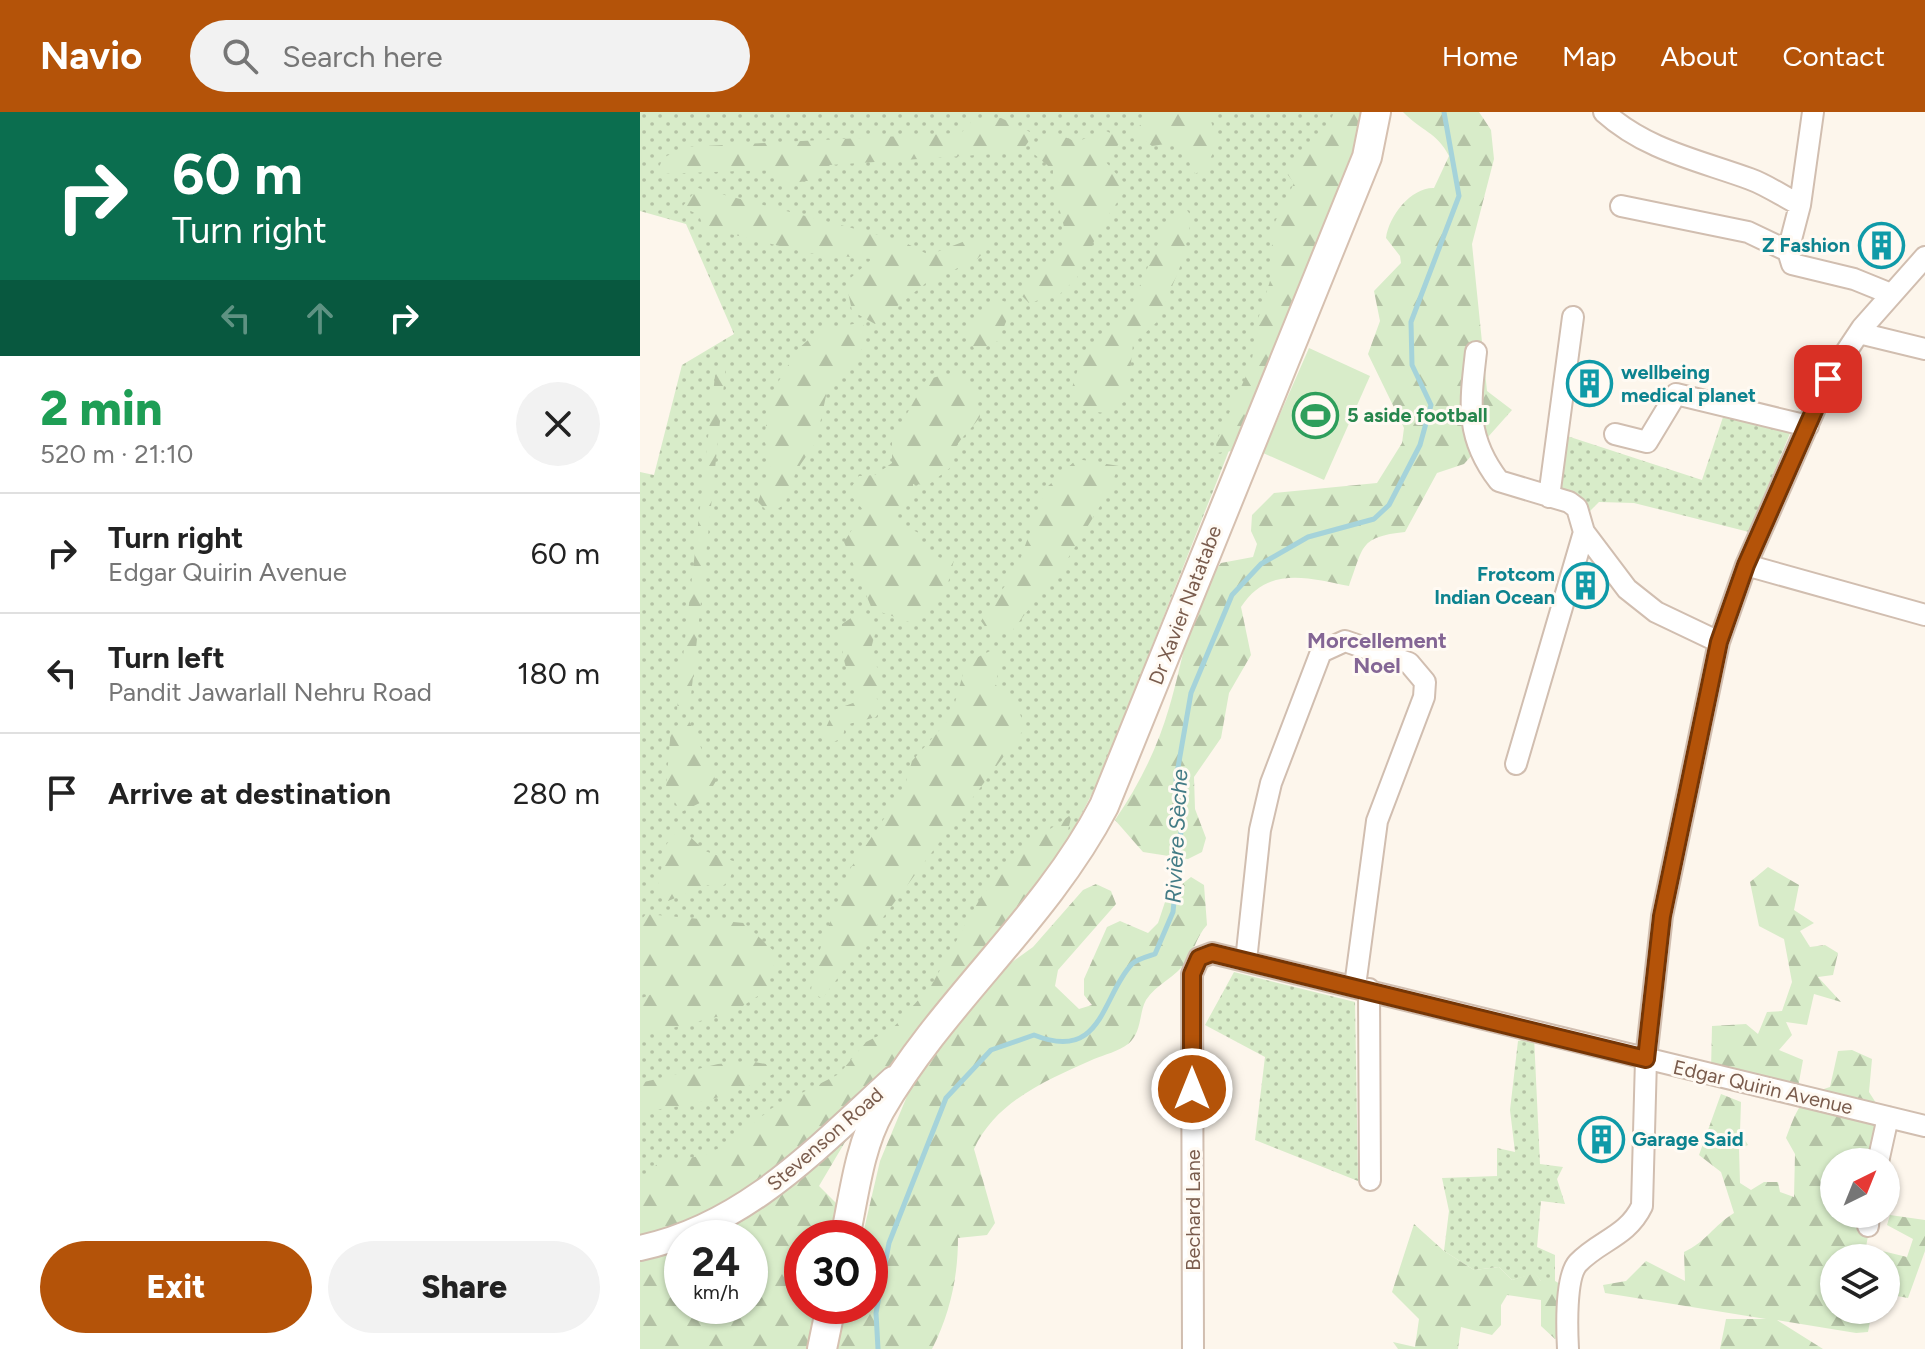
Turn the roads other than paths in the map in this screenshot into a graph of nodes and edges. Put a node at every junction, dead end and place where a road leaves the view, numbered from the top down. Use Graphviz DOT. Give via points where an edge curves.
graph roads {
  1 [pos="1376,112"];
  2 [pos="1604,112"];
  3 [pos="1813,112"];
  4 [pos="1800,205"];
  5 [pos="1621,206"];
  6 [pos="1788,251"];
  7 [pos="1925,257"];
  8 [pos="1891,294"];
  9 [pos="1573,317"];
  10 [pos="1859,333"];
  11 [pos="1925,349"];
  12 [pos="1476,352"];
  13 [pos="1808,426"];
  14 [pos="1615,434"];
  15 [pos="1549,497"];
  16 [pos="1584,532"];
  17 [pos="1746,565"];
  18 [pos="1925,615"];
  19 [pos="1719,642"];
  20 [pos="1516,764"];
  21 [pos="1246,961"];
  22 [pos="1192,974"];
  23 [pos="1362,988"];
  24 [pos="917,1057"];
  25 [pos="1646,1059"];
  26 [pos="1888,1117"];
  27 [pos="1925,1126"];
  28 [pos="1881,1148"];
  29 [pos="1370,1180"];
  30 [pos="849,1220"];
  31 [pos="640,1248"];
  32 [pos="827,1324"];
  33 [pos="822,1349"];
  34 [pos="1193,1349"];
  35 [pos="1568,1349"];
  1 -- 24 [label="main road, Dr Xavier Natatabe" via="1367,157 1104,806 1066,867"];
  2 -- 4 [label="street" via="1629,134 1755,180"];
  3 -- 4 [label="street"];
  4 -- 6 [label="street"];
  5 -- 6 [label="street" via="1748,232"];
  6 -- 8 [label="street" via="1799,269 1854,279"];
  7 -- 8 [label="street"];
  8 -- 10 [label="street"];
  9 -- 15 [label="street"];
  10 -- 11 [label="street"];
  10 -- 13 [label="street" via="1828,379"];
  12 -- 15 [label="street" via="1469,408 1487,465 1499,481"];
  13 -- 14 [label="street" via="1676,394 1647,442"];
  13 -- 17 [label="street"];
  15 -- 16 [label="street" via="1577,508"];
  16 -- 19 [label="street" via="1644,603"];
  16 -- 20 [label="street"];
  17 -- 18 [label="street"];
  17 -- 19 [label="street"];
  19 -- 25 [label="street" via="1662,916"];
  21 -- 22 [label="street, Edgar Quirin Avenue" via="1212,953 1199,958"];
  21 -- 23 [label="street, Edgar Quirin Avenue"];
  21 -- 23 [label="street" via="1260,830 1271,783 1321,652 1345,641 1409,663 1425,682 1377,821"];
  22 -- 34 [label="street, Bechard Lane"];
  23 -- 25 [label="street, Edgar Quirin Avenue"];
  23 -- 29 [label="street"];
  24 -- 30 [label="main road, Dr Xavier Natatabe" via="870,1134"];
  24 -- 31 [label="street, Stevenson Road" via="773,1187 716,1223"];
  25 -- 26 [label="street, Edgar Quirin Avenue"];
  25 -- 35 [label="street" via="1642,1206 1634,1223 1577,1264 1569,1296"];
  26 -- 27 [label="street, Edgar Quirin Avenue"];
  26 -- 28 [label="street"];
  32 -- 33 [label="main road"];
}
